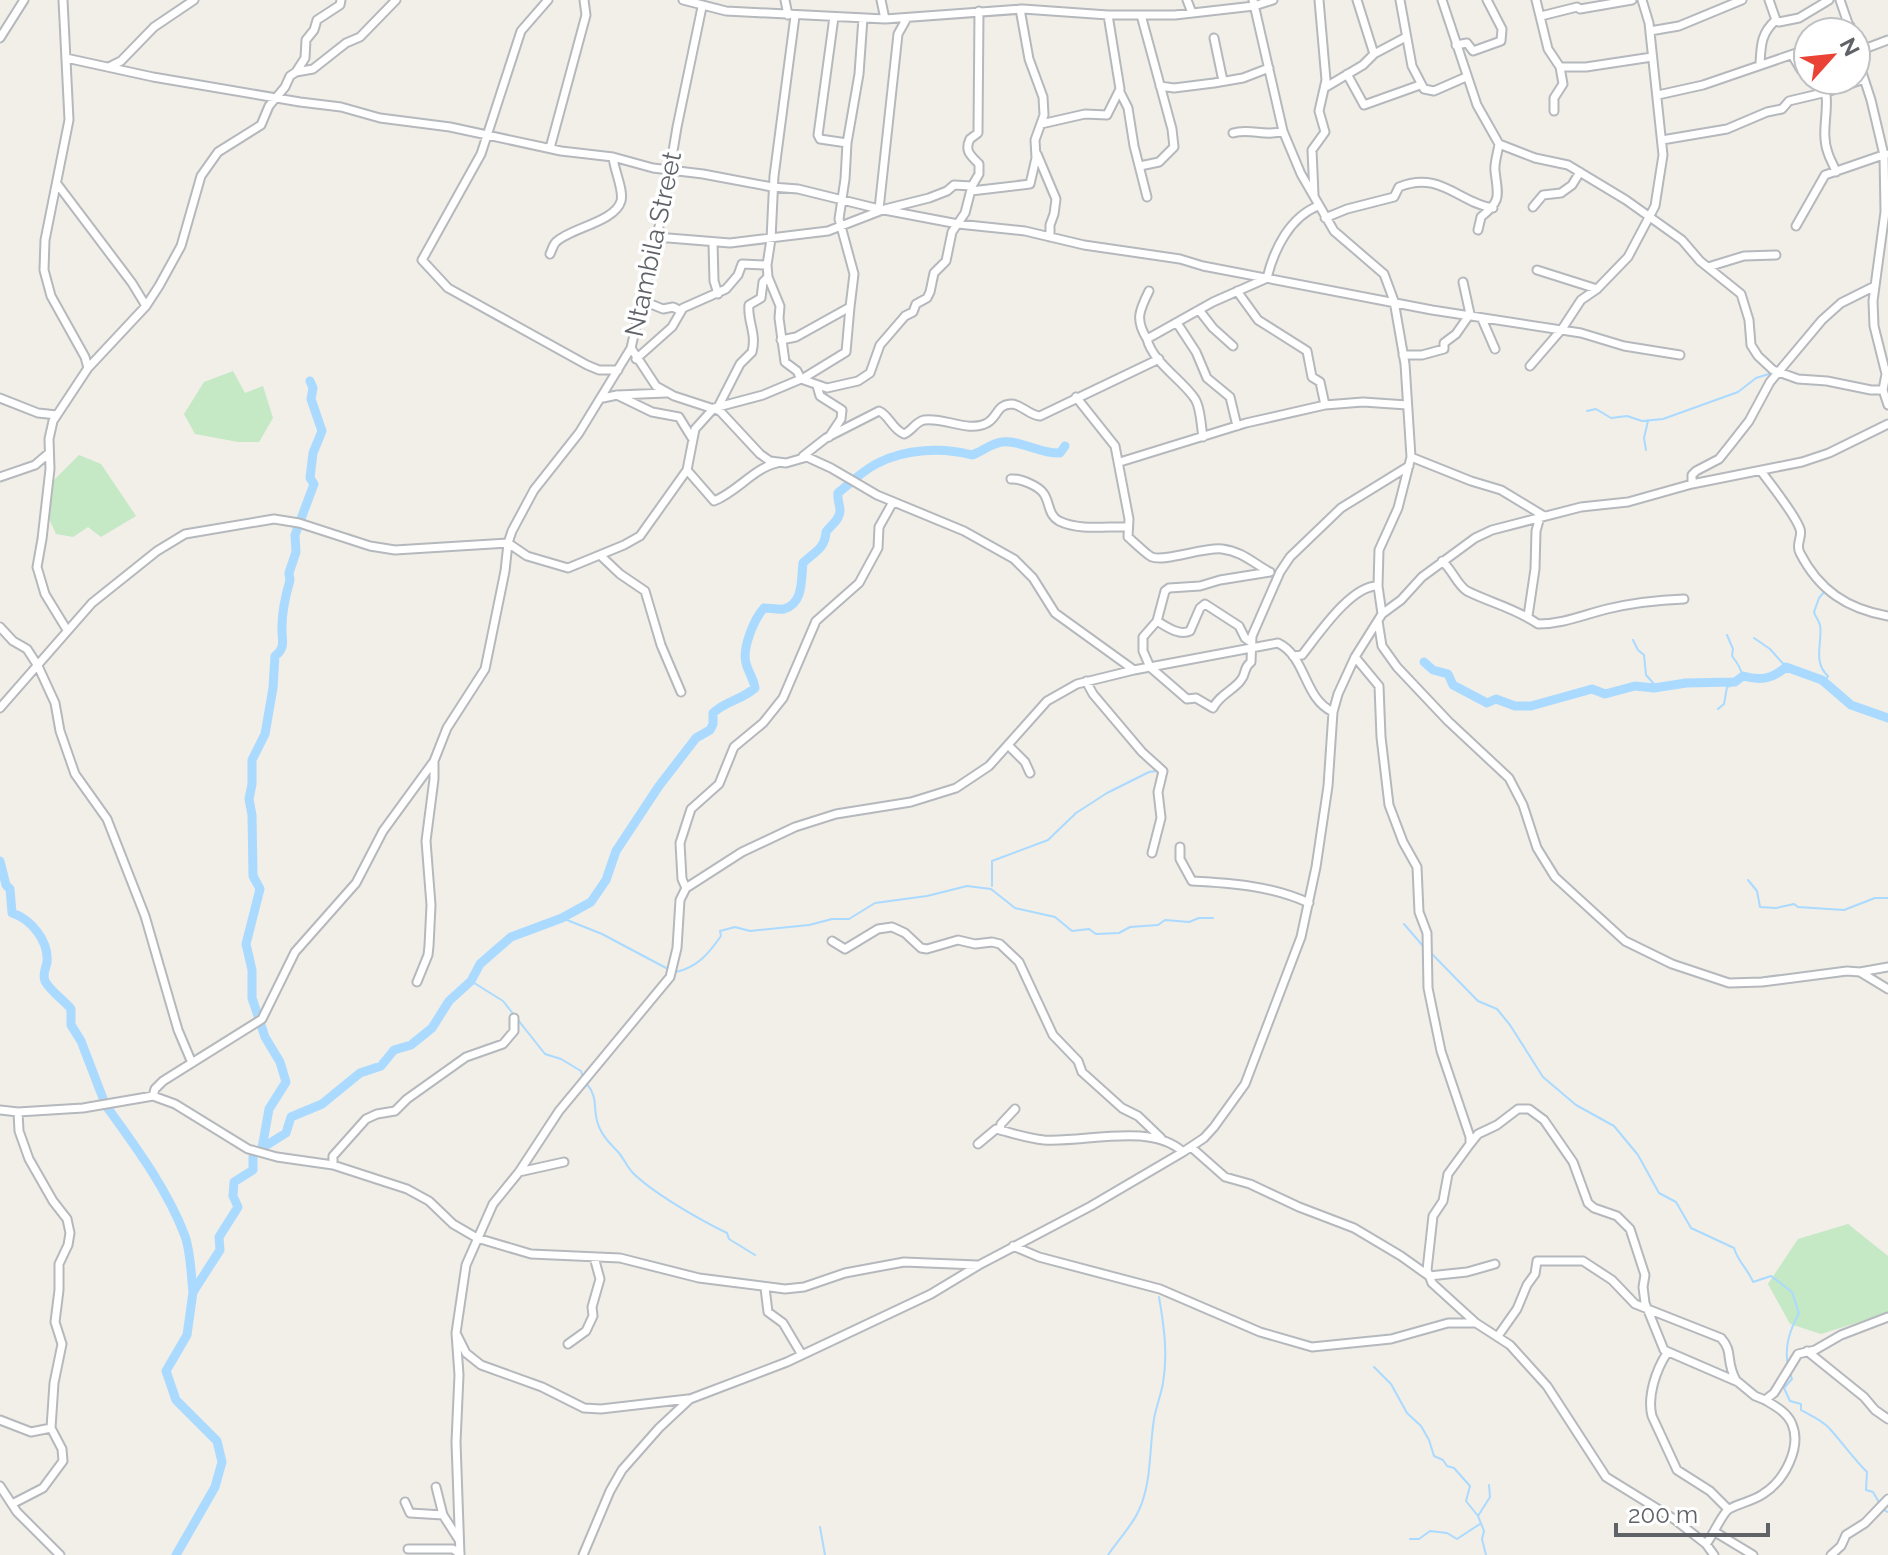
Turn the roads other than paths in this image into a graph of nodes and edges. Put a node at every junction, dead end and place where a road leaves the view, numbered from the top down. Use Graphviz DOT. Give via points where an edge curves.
graph roads {
  1 [pos="24,0"];
  2 [pos="63,0"];
  3 [pos="194,0"];
  4 [pos="341,0"];
  5 [pos="396,0"];
  6 [pos="548,0"];
  7 [pos="584,0"];
  8 [pos="683,0"];
  9 [pos="785,0"];
  10 [pos="881,0"];
  11 [pos="1024,0"];
  12 [pos="1187,0"];
  13 [pos="1273,0"];
  14 [pos="1319,0"];
  15 [pos="1357,0"];
  16 [pos="1442,0"];
  17 [pos="1487,0"];
  18 [pos="1536,0"];
  19 [pos="1632,0"];
  20 [pos="1642,0"];
  21 [pos="1742,0"];
  22 [pos="1769,0"];
  23 [pos="1829,0"];
  24 [pos="1403,2"];
  25 [pos="1253,3"];
  26 [pos="702,7"];
  27 [pos="1022,9"];
  28 [pos="979,11"];
  29 [pos="1192,13"];
  30 [pos="1108,15"];
  31 [pos="1141,15"];
  32 [pos="792,16"];
  33 [pos="1541,16"];
  34 [pos="834,17"];
  35 [pos="863,18"];
  36 [pos="907,18"];
  37 [pos="885,19"];
  38 [pos="1776,20"];
  39 [pos="1650,31"];
  40 [pos="1406,37"];
  41 [pos="0,38"];
  42 [pos="1214,38"];
  43 [pos="1456,45"];
  44 [pos="1374,54"];
  45 [pos="1792,55"];
  46 [pos="1652,57"];
  47 [pos="66,58"];
  48 [pos="1760,64"];
  49 [pos="109,67"];
  50 [pos="1560,67"];
  51 [pos="1269,68"];
  52 [pos="296,72"];
  53 [pos="1347,74"];
  54 [pos="1466,77"];
  55 [pos="1223,81"];
  56 [pos="1420,85"];
  57 [pos="1160,86"];
  58 [pos="1326,87"];
  59 [pos="1120,92"];
  60 [pos="1658,95"];
  61 [pos="276,96"];
  62 [pos="1810,96"];
  63 [pos="1827,96"];
  64 [pos="1869,96"];
  65 [pos="1554,111"];
  66 [pos="1041,124"];
  67 [pos="1283,131"];
  68 [pos="1233,133"];
  69 [pos="488,135"];
  70 [pos="1662,140"];
  71 [pos="847,143"];
  72 [pos="1499,144"];
  73 [pos="550,148"];
  74 [pos="1035,148"];
  75 [pos="1886,154"];
  76 [pos="613,157"];
  77 [pos="1140,166"];
  78 [pos="670,170"];
  79 [pos="1580,172"];
  80 [pos="1836,172"];
  81 [pos="58,185"];
  82 [pos="772,187"];
  83 [pos="971,189"];
  84 [pos="1147,197"];
  85 [pos="843,199"];
  86 [pos="1317,204"];
  87 [pos="1533,207"];
  88 [pos="1493,208"];
  89 [pos="882,209"];
  90 [pos="1650,217"];
  91 [pos="1325,218"];
  92 [pos="958,224"];
  93 [pos="1796,226"];
  94 [pos="841,227"];
  95 [pos="1478,230"];
  96 [pos="656,237"];
  97 [pos="1050,237"];
  98 [pos="771,239"];
  99 [pos="713,243"];
  100 [pos="550,254"];
  101 [pos="1776,255"];
  102 [pos="767,265"];
  103 [pos="1708,267"];
  104 [pos="1537,270"];
  105 [pos="768,277"];
  106 [pos="1267,278"];
  107 [pos="1463,282"];
  108 [pos="1873,287"];
  109 [pos="1597,289"];
  110 [pos="1149,291"];
  111 [pos="1237,291"];
  112 [pos="718,294"];
  113 [pos="641,300"];
  114 [pos="1394,301"];
  115 [pos="146,306"];
  116 [pos="850,307"];
  117 [pos="1199,310"];
  118 [pos="681,311"];
  119 [pos="1470,314"];
  120 [pos="1482,319"];
  121 [pos="1177,323"];
  122 [pos="1562,329"];
  123 [pos="1147,339"];
  124 [pos="781,340"];
  125 [pos="1233,346"];
  126 [pos="631,348"];
  127 [pos="1495,349"];
  128 [pos="1403,355"];
  129 [pos="1680,355"];
  130 [pos="636,359"];
  131 [pos="1159,359"];
  132 [pos="1530,366"];
  133 [pos="88,368"];
  134 [pos="618,370"];
  135 [pos="1778,372"];
  136 [pos="802,379"];
  137 [pos="817,386"];
  138 [pos="1883,390"];
  139 [pos="668,393"];
  140 [pos="617,395"];
  141 [pos="1076,397"];
  142 [pos="0,398"];
  143 [pos="602,398"];
  144 [pos="1325,405"];
  145 [pos="1407,405"];
  146 [pos="1888,405"];
  147 [pos="717,406"];
  148 [pos="57,415"];
  149 [pos="1888,424"];
  150 [pos="1237,426"];
  151 [pos="829,437"];
  152 [pos="1203,437"];
  153 [pos="692,438"];
  154 [pos="49,453"];
  155 [pos="803,456"];
  156 [pos="1410,461"];
  157 [pos="1120,462"];
  158 [pos="778,463"];
  159 [pos="687,470"];
  160 [pos="1761,471"];
  161 [pos="0,477"];
  162 [pos="1011,479"];
  163 [pos="1692,484"];
  164 [pos="893,502"];
  165 [pos="1542,516"];
  166 [pos="1128,527"];
  167 [pos="508,543"];
  168 [pos="600,555"];
  169 [pos="1442,561"];
  170 [pos="1270,572"];
  171 [pos="1280,572"];
  172 [pos="1378,586"];
  173 [pos="1684,599"];
  174 [pos="1528,616"];
  175 [pos="1888,616"];
  176 [pos="1380,618"];
  177 [pos="1157,621"];
  178 [pos="0,627"];
  179 [pos="67,630"];
  180 [pos="1251,644"];
  181 [pos="1293,656"];
  182 [pos="1355,657"];
  183 [pos="38,666"];
  184 [pos="1150,667"];
  185 [pos="1134,670"];
  186 [pos="1086,681"];
  187 [pos="681,692"];
  188 [pos="0,708"];
  189 [pos="1333,712"];
  190 [pos="1009,746"];
  191 [pos="434,761"];
  192 [pos="1030,773"];
  193 [pos="1180,847"];
  194 [pos="1152,853"];
  195 [pos="686,888"];
  196 [pos="1309,903"];
  197 [pos="832,941"];
  198 [pos="1888,967"];
  199 [pos="1860,972"];
  200 [pos="417,982"];
  201 [pos="1888,989"];
  202 [pos="514,1018"];
  203 [pos="192,1063"];
  204 [pos="153,1096"];
  205 [pos="1015,1109"];
  206 [pos="0,1110"];
  207 [pos="18,1112"];
  208 [pos="1000,1129"];
  209 [pos="1161,1138"];
  210 [pos="978,1144"];
  211 [pos="1470,1144"];
  212 [pos="1191,1147"];
  213 [pos="1183,1152"];
  214 [pos="564,1162"];
  215 [pos="333,1165"];
  216 [pos="519,1172"];
  217 [pos="477,1238"];
  218 [pos="1013,1246"];
  219 [pos="594,1257"];
  220 [pos="1495,1264"];
  221 [pos="979,1265"];
  222 [pos="1429,1276"];
  223 [pos="765,1288"];
  224 [pos="1648,1310"];
  225 [pos="1888,1317"];
  226 [pos="1476,1323"];
  227 [pos="456,1333"];
  228 [pos="1498,1336"];
  229 [pos="568,1344"];
  230 [pos="1807,1351"];
  231 [pos="1667,1353"];
  232 [pos="802,1355"];
  233 [pos="1738,1382"];
  234 [pos="690,1399"];
  235 [pos="1765,1400"];
  236 [pos="1888,1419"];
  237 [pos="0,1420"];
  238 [pos="51,1428"];
  239 [pos="0,1486"];
  240 [pos="436,1487"];
  241 [pos="1888,1499"];
  242 [pos="405,1502"];
  243 [pos="12,1504"];
  244 [pos="1728,1509"];
  245 [pos="443,1515"];
  246 [pos="1715,1532"];
  247 [pos="460,1542"];
  248 [pos="1706,1544"];
  249 [pos="408,1549"];
  250 [pos="60,1555"];
  251 [pos="460,1555"];
  252 [pos="583,1555"];
  253 [pos="1714,1555"];
  254 [pos="1753,1555"];
  255 [pos="1831,1555"];
  1 -- 41 [label="street"];
  2 -- 47 [label="street"];
  3 -- 49 [label="street"];
  4 -- 52 [label="street" via="317,20"];
  5 -- 52 [label="street" via="360,37 308,71"];
  6 -- 69 [label="street" via="521,31"];
  7 -- 73 [label="street" via="586,15"];
  8 -- 26 [label="street"];
  9 -- 32 [label="street"];
  10 -- 37 [label="street"];
  11 -- 27 [label="street"];
  12 -- 29 [label="street"];
  13 -- 25 [label="street"];
  14 -- 58 [label="street"];
  15 -- 44 [label="street"];
  16 -- 43 [label="street"];
  17 -- 43 [label="street" via="1502,29 1501,41 1473,51 1467,43"];
  18 -- 33 [label="street"];
  19 -- 33 [label="street"];
  20 -- 39 [label="street"];
  21 -- 39 [label="street" via="1679,26"];
  22 -- 38 [label="street"];
  23 -- 38 [label="street" via="1799,18"];
  24 -- 40 [label="street"];
  25 -- 29 [label="street"];
  25 -- 51 [label="street"];
  26 -- 32 [label="street"];
  26 -- 78 [label="street, Ntambila Street"];
  27 -- 28 [label="street"];
  27 -- 30 [label="street"];
  27 -- 66 [label="street" via="1029,59 1043,97"];
  28 -- 36 [label="street"];
  28 -- 83 [label="street" via="978,133 967,150 980,167"];
  29 -- 31 [label="street"];
  30 -- 31 [label="street"];
  30 -- 59 [label="street"];
  31 -- 57 [label="street"];
  32 -- 34 [label="street"];
  32 -- 82 [label="street"];
  33 -- 50 [label="street" via="1548,49"];
  34 -- 35 [label="street"];
  34 -- 71 [label="street" via="818,135"];
  35 -- 37 [label="street"];
  35 -- 71 [label="street"];
  36 -- 37 [label="street"];
  36 -- 89 [label="street" via="898,34"];
  38 -- 48 [label="street" via="1761,42"];
  39 -- 46 [label="street"];
  40 -- 44 [label="street"];
  40 -- 56 [label="street"];
  42 -- 55 [label="street"];
  43 -- 54 [label="street"];
  44 -- 53 [label="street"];
  45 -- 48 [label="street"];
  46 -- 50 [label="street"];
  46 -- 60 [label="street"];
  47 -- 49 [label="street"];
  47 -- 81 [label="street" via="69,120"];
  48 -- 60 [label="street"];
  49 -- 61 [label="street"];
  50 -- 65 [label="street" via="1563,84 1554,98"];
  51 -- 55 [label="street"];
  51 -- 67 [label="street"];
  52 -- 61 [label="street"];
  53 -- 56 [label="street" via="1364,105"];
  53 -- 58 [label="street"];
  54 -- 56 [label="street" via="1434,91"];
  54 -- 72 [label="street"];
  55 -- 57 [label="street"];
  57 -- 77 [label="street" via="1174,147 1159,162"];
  58 -- 86 [label="street" via="1319,111 1325,132 1312,150"];
  59 -- 66 [label="street" via="1107,115"];
  59 -- 77 [label="street"];
  60 -- 70 [label="street"];
  61 -- 69 [label="street"];
  61 -- 115 [label="street" via="261,125 224,146 206,167 181,246"];
  62 -- 70 [label="street" via="1727,129"];
  63 -- 80 [label="street" via="1828,154"];
  64 -- 75 [label="street"];
  66 -- 74 [label="street"];
  67 -- 68 [label="street"];
  67 -- 86 [label="street"];
  69 -- 73 [label="street"];
  69 -- 134 [label="street" via="422,260 463,298 587,365"];
  70 -- 90 [label="street" via="1661,177"];
  71 -- 85 [label="street"];
  72 -- 79 [label="street"];
  72 -- 88 [label="street"];
  73 -- 76 [label="street"];
  74 -- 83 [label="street" via="1030,184"];
  74 -- 97 [label="street" via="1056,199"];
  75 -- 80 [label="street"];
  75 -- 108 [label="street" via="1885,212"];
  76 -- 78 [label="street"];
  76 -- 100 [label="street" via="622,196 618,207 556,242"];
  77 -- 84 [label="street"];
  78 -- 82 [label="street"];
  78 -- 96 [label="street, Ntambila Street"];
  79 -- 87 [label="street" via="1572,185 1543,195"];
  79 -- 90 [label="street"];
  80 -- 93 [label="street" via="1820,180"];
  81 -- 115 [label="street"];
  81 -- 133 [label="street" via="44,250 45,279"];
  82 -- 85 [label="street"];
  82 -- 98 [label="street"];
  83 -- 89 [label="street" via="954,185 929,198"];
  83 -- 92 [label="street"];
  85 -- 89 [label="street"];
  85 -- 94 [label="street"];
  86 -- 91 [label="street"];
  86 -- 106 [label="street" via="1297,217"];
  88 -- 91 [label="street" via="1451,189 1416,182 1399,187 1394,197"];
  88 -- 95 [label="street" via="1481,217"];
  89 -- 92 [label="street"];
  89 -- 94 [label="street"];
  90 -- 103 [label="street"];
  90 -- 109 [label="street" via="1628,257"];
  91 -- 114 [label="street" via="1384,274"];
  92 -- 97 [label="street"];
  92 -- 137 [label="street" via="927,298 880,345 870,373 848,384"];
  94 -- 98 [label="street"];
  94 -- 116 [label="street" via="854,274"];
  96 -- 99 [label="street"];
  96 -- 113 [label="street, Ntambila Street"];
  97 -- 106 [label="street"];
  98 -- 99 [label="street"];
  98 -- 102 [label="street"];
  99 -- 112 [label="street"];
  101 -- 103 [label="street" via="1744,256"];
  102 -- 105 [label="street"];
  102 -- 112 [label="street" via="742,264"];
  103 -- 135 [label="street" via="1744,299 1751,345"];
  104 -- 109 [label="street"];
  105 -- 124 [label="street" via="780,306"];
  105 -- 147 [label="street" via="761,298 747,310 753,326 752,352"];
  106 -- 111 [label="street"];
  106 -- 114 [label="street"];
  107 -- 119 [label="street"];
  108 -- 135 [label="street" via="1830,312"];
  108 -- 138 [label="street" via="1874,326 1886,374"];
  109 -- 122 [label="street" via="1581,300"];
  110 -- 123 [label="street" via="1138,313"];
  111 -- 117 [label="street"];
  111 -- 144 [label="street" via="1258,320 1307,351"];
  112 -- 118 [label="street"];
  113 -- 118 [label="street"];
  113 -- 126 [label="street, Ntambila Street"];
  114 -- 119 [label="street"];
  114 -- 128 [label="street"];
  115 -- 133 [label="street"];
  116 -- 124 [label="street"];
  116 -- 136 [label="street" via="846,352"];
  117 -- 121 [label="street"];
  117 -- 125 [label="street"];
  118 -- 130 [label="street" via="672,327"];
  119 -- 120 [label="street"];
  119 -- 128 [label="street" via="1441,351"];
  120 -- 122 [label="street"];
  120 -- 127 [label="street"];
  121 -- 123 [label="street"];
  121 -- 150 [label="street" via="1207,378 1230,397"];
  122 -- 129 [label="street"];
  122 -- 132 [label="street"];
  123 -- 131 [label="street"];
  124 -- 136 [label="street" via="785,362"];
  126 -- 130 [label="street"];
  126 -- 134 [label="street, Ntambila Street"];
  128 -- 145 [label="street"];
  130 -- 139 [label="street"];
  131 -- 141 [label="street"];
  131 -- 152 [label="street" via="1197,401"];
  133 -- 148 [label="street"];
  134 -- 143 [label="street, Ntambila Street"];
  135 -- 138 [label="street"];
  135 -- 163 [label="street" via="1749,421 1719,459 1692,475"];
  136 -- 137 [label="street"];
  136 -- 147 [label="street"];
  137 -- 151 [label="street" via="820,396 842,410"];
  138 -- 146 [label="street"];
  139 -- 140 [label="street"];
  139 -- 147 [label="street"];
  140 -- 143 [label="street"];
  140 -- 153 [label="street" via="652,412 679,417"];
  141 -- 151 [label="street" via="1040,416 1010,404 984,424 925,420 904,434 879,411"];
  141 -- 157 [label="street" via="1112,442"];
  142 -- 148 [label="street"];
  143 -- 167 [label="street, Ntambila Street" via="534,490"];
  144 -- 145 [label="street"];
  144 -- 150 [label="street"];
  145 -- 156 [label="street"];
  147 -- 153 [label="street"];
  147 -- 158 [label="street" via="760,454"];
  148 -- 154 [label="street"];
  149 -- 160 [label="street" via="1818,458"];
  150 -- 152 [label="street"];
  151 -- 155 [label="street"];
  152 -- 157 [label="street"];
  153 -- 159 [label="street"];
  154 -- 161 [label="street" via="35,465"];
  154 -- 179 [label="street" via="37,567"];
  155 -- 158 [label="street"];
  155 -- 164 [label="street"];
  156 -- 165 [label="street" via="1501,490"];
  156 -- 171 [label="street" via="1330,516"];
  156 -- 172 [label="street" via="1398,508 1379,550"];
  157 -- 166 [label="street"];
  158 -- 159 [label="street" via="761,468 714,501"];
  159 -- 168 [label="street" via="640,536"];
  160 -- 163 [label="street"];
  160 -- 175 [label="street" via="1800,527 1798,549 1811,572 1843,603"];
  162 -- 166 [label="street" via="1042,491 1050,512 1061,522"];
  163 -- 165 [label="street" via="1628,502"];
  164 -- 185 [label="street" via="964,531 1020,563 1055,613"];
  164 -- 195 [label="street" via="859,583 816,621 777,707 734,747 719,784 691,809 680,843"];
  165 -- 169 [label="street" via="1483,534"];
  165 -- 174 [label="street"];
  166 -- 170 [label="street" via="1128,537 1153,558 1221,549"];
  167 -- 168 [label="street" via="561,568"];
  167 -- 179 [label="street" via="395,550 274,519 196,530 157,551"];
  167 -- 191 [label="street, Ntambila Street" via="489,661 447,728"];
  168 -- 187 [label="street" via="645,591"];
  169 -- 174 [label="street" via="1463,589"];
  169 -- 176 [label="street"];
  170 -- 171 [label="street"];
  170 -- 177 [label="street" via="1169,588"];
  171 -- 180 [label="street"];
  172 -- 176 [label="street"];
  172 -- 181 [label="street" via="1358,592 1302,655"];
  173 -- 174 [label="street" via="1544,624"];
  176 -- 182 [label="street"];
  176 -- 199 [label="street" via="1382,646 1397,667 1509,778 1537,848 1555,877 1625,941 1729,983"];
  177 -- 180 [label="street" via="1184,634 1205,604 1239,626"];
  177 -- 184 [label="street" via="1143,637"];
  178 -- 183 [label="street" via="28,650"];
  179 -- 183 [label="street"];
  180 -- 181 [label="street" via="1278,643"];
  180 -- 184 [label="street"];
  180 -- 184 [label="street" via="1251,662 1241,681 1213,708 1187,699"];
  181 -- 189 [label="street" via="1316,699"];
  182 -- 189 [label="street"];
  182 -- 211 [label="street" via="1379,686 1389,805 1417,867 1428,988"];
  183 -- 188 [label="street"];
  183 -- 203 [label="street" via="55,703 75,774 107,819 145,916"];
  184 -- 185 [label="street"];
  185 -- 186 [label="street"];
  186 -- 190 [label="street" via="1047,701"];
  186 -- 194 [label="street" via="1163,771 1158,792 1161,818"];
  189 -- 196 [label="street" via="1328,786"];
  190 -- 192 [label="street"];
  190 -- 195 [label="street" via="956,788 795,827 742,852"];
  191 -- 200 [label="street" via="426,841 429,946"];
  191 -- 203 [label="street" via="378,840 356,883 295,952 262,1019"];
  193 -- 196 [label="street" via="1192,881 1272,889"];
  195 -- 216 [label="street" via="670,977 583,1079"];
  196 -- 212 [label="street" via="1297,953 1242,1090"];
  197 -- 209 [label="street" via="845,949 878,929 892,927 927,949 958,940 1000,944 1019,962 1053,1035 1082,1072"];
  198 -- 199 [label="street"];
  199 -- 201 [label="street"];
  202 -- 215 [label="street" via="514,1031 503,1044 466,1057 395,1111 366,1119 333,1156"];
  203 -- 204 [label="street" via="163,1081"];
  204 -- 207 [label="street"];
  204 -- 215 [label="street" via="248,1149"];
  205 -- 208 [label="street"];
  206 -- 207 [label="street"];
  207 -- 238 [label="street" via="29,1159 67,1219 70,1233 59,1264 55,1322 62,1344"];
  208 -- 209 [label="street" via="1041,1140"];
  208 -- 210 [label="street"];
  209 -- 213 [label="street"];
  211 -- 222 [label="street" via="1448,1174 1443,1201 1433,1216"];
  211 -- 224 [label="street" via="1518,1109 1540,1115 1573,1162 1588,1203 1617,1216 1630,1229 1645,1275"];
  212 -- 213 [label="street"];
  212 -- 222 [label="street" via="1225,1177 1354,1228"];
  213 -- 218 [label="street"];
  214 -- 216 [label="street"];
  215 -- 217 [label="street" via="421,1195"];
  216 -- 217 [label="street" via="493,1204"];
  217 -- 219 [label="street" via="531,1254"];
  217 -- 227 [label="street" via="466,1265"];
  218 -- 221 [label="street"];
  218 -- 226 [label="street" via="1160,1289 1260,1332 1312,1347 1391,1339 1448,1323"];
  219 -- 223 [label="street" via="635,1260 689,1277"];
  219 -- 229 [label="street" via="600,1279 593,1316 586,1331"];
  220 -- 222 [label="street"];
  221 -- 223 [label="street" via="904,1262 804,1287"];
  221 -- 232 [label="street" via="931,1294"];
  222 -- 226 [label="street"];
  223 -- 232 [label="street" via="768,1312 783,1323"];
  224 -- 228 [label="street" via="1583,1261 1546,1259 1537,1261 1517,1309"];
  224 -- 231 [label="street"];
  224 -- 233 [label="street" via="1721,1338"];
  225 -- 230 [label="street"];
  226 -- 228 [label="street"];
  227 -- 234 [label="street" via="466,1353 481,1365 584,1408"];
  227 -- 247 [label="street"];
  228 -- 248 [label="street" via="1547,1386 1606,1477"];
  230 -- 235 [label="street" via="1798,1354"];
  230 -- 236 [label="street"];
  231 -- 233 [label="street"];
  231 -- 244 [label="street" via="1654,1382 1652,1416 1677,1470"];
  232 -- 234 [label="street"];
  233 -- 235 [label="street"];
  234 -- 252 [label="street" via="622,1470"];
  235 -- 244 [label="street" via="1792,1423 1792,1455 1762,1495"];
  237 -- 238 [label="street" via="31,1432"];
  238 -- 243 [label="street" via="62,1449 58,1471 43,1488"];
  239 -- 243 [label="street"];
  240 -- 245 [label="street"];
  241 -- 255 [label="street"];
  242 -- 245 [label="street" via="410,1513"];
  243 -- 250 [label="street"];
  244 -- 246 [label="street"];
  245 -- 247 [label="street"];
  246 -- 248 [label="street"];
  246 -- 254 [label="street"];
  247 -- 251 [label="street"];
  248 -- 253 [label="street"];
  249 -- 251 [label="street" via="453,1549"];
}
